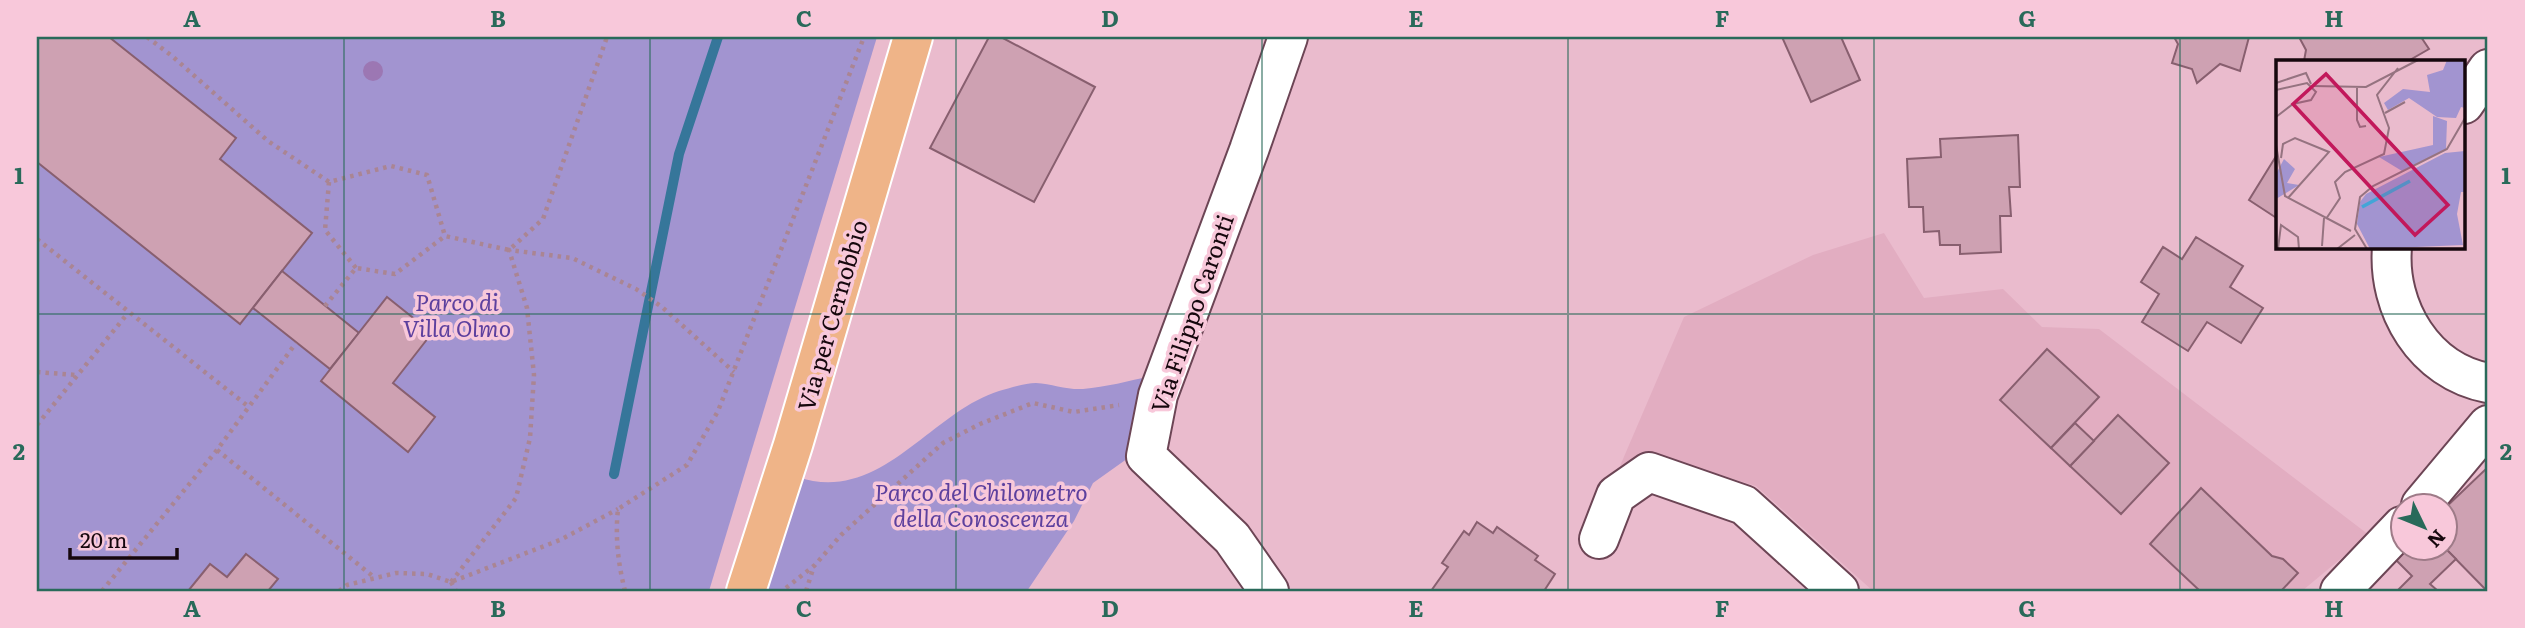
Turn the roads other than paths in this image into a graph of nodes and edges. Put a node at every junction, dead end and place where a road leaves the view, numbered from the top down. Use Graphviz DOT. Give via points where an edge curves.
graph roads {
  1 [pos="913,37"];
  2 [pos="1287,37"];
  3 [pos="2488,69"];
  4 [pos="2466,101"];
  5 [pos="2392,248"];
  6 [pos="2488,383"];
  7 [pos="2488,425"];
  8 [pos="2433,491"];
  9 [pos="1599,539"];
  10 [pos="2388,541"];
  11 [pos="746,591"];
  12 [pos="1269,591"];
  13 [pos="1839,591"];
  14 [pos="2340,591"];
  1 -- 11 [label="main road, Via per Cernobbio"];
  2 -- 12 [label="street, Via Filippo Caronti" via="1156,404 1146,456 1231,538"];
  3 -- 4 [label="street"];
  5 -- 6 [label="street" via="2395,295 2406,323 2424,347 2448,367"];
  7 -- 8 [label="street"];
  9 -- 13 [label="street" via="1616,495 1649,472 1744,505"];
  10 -- 14 [label="street"];
}
